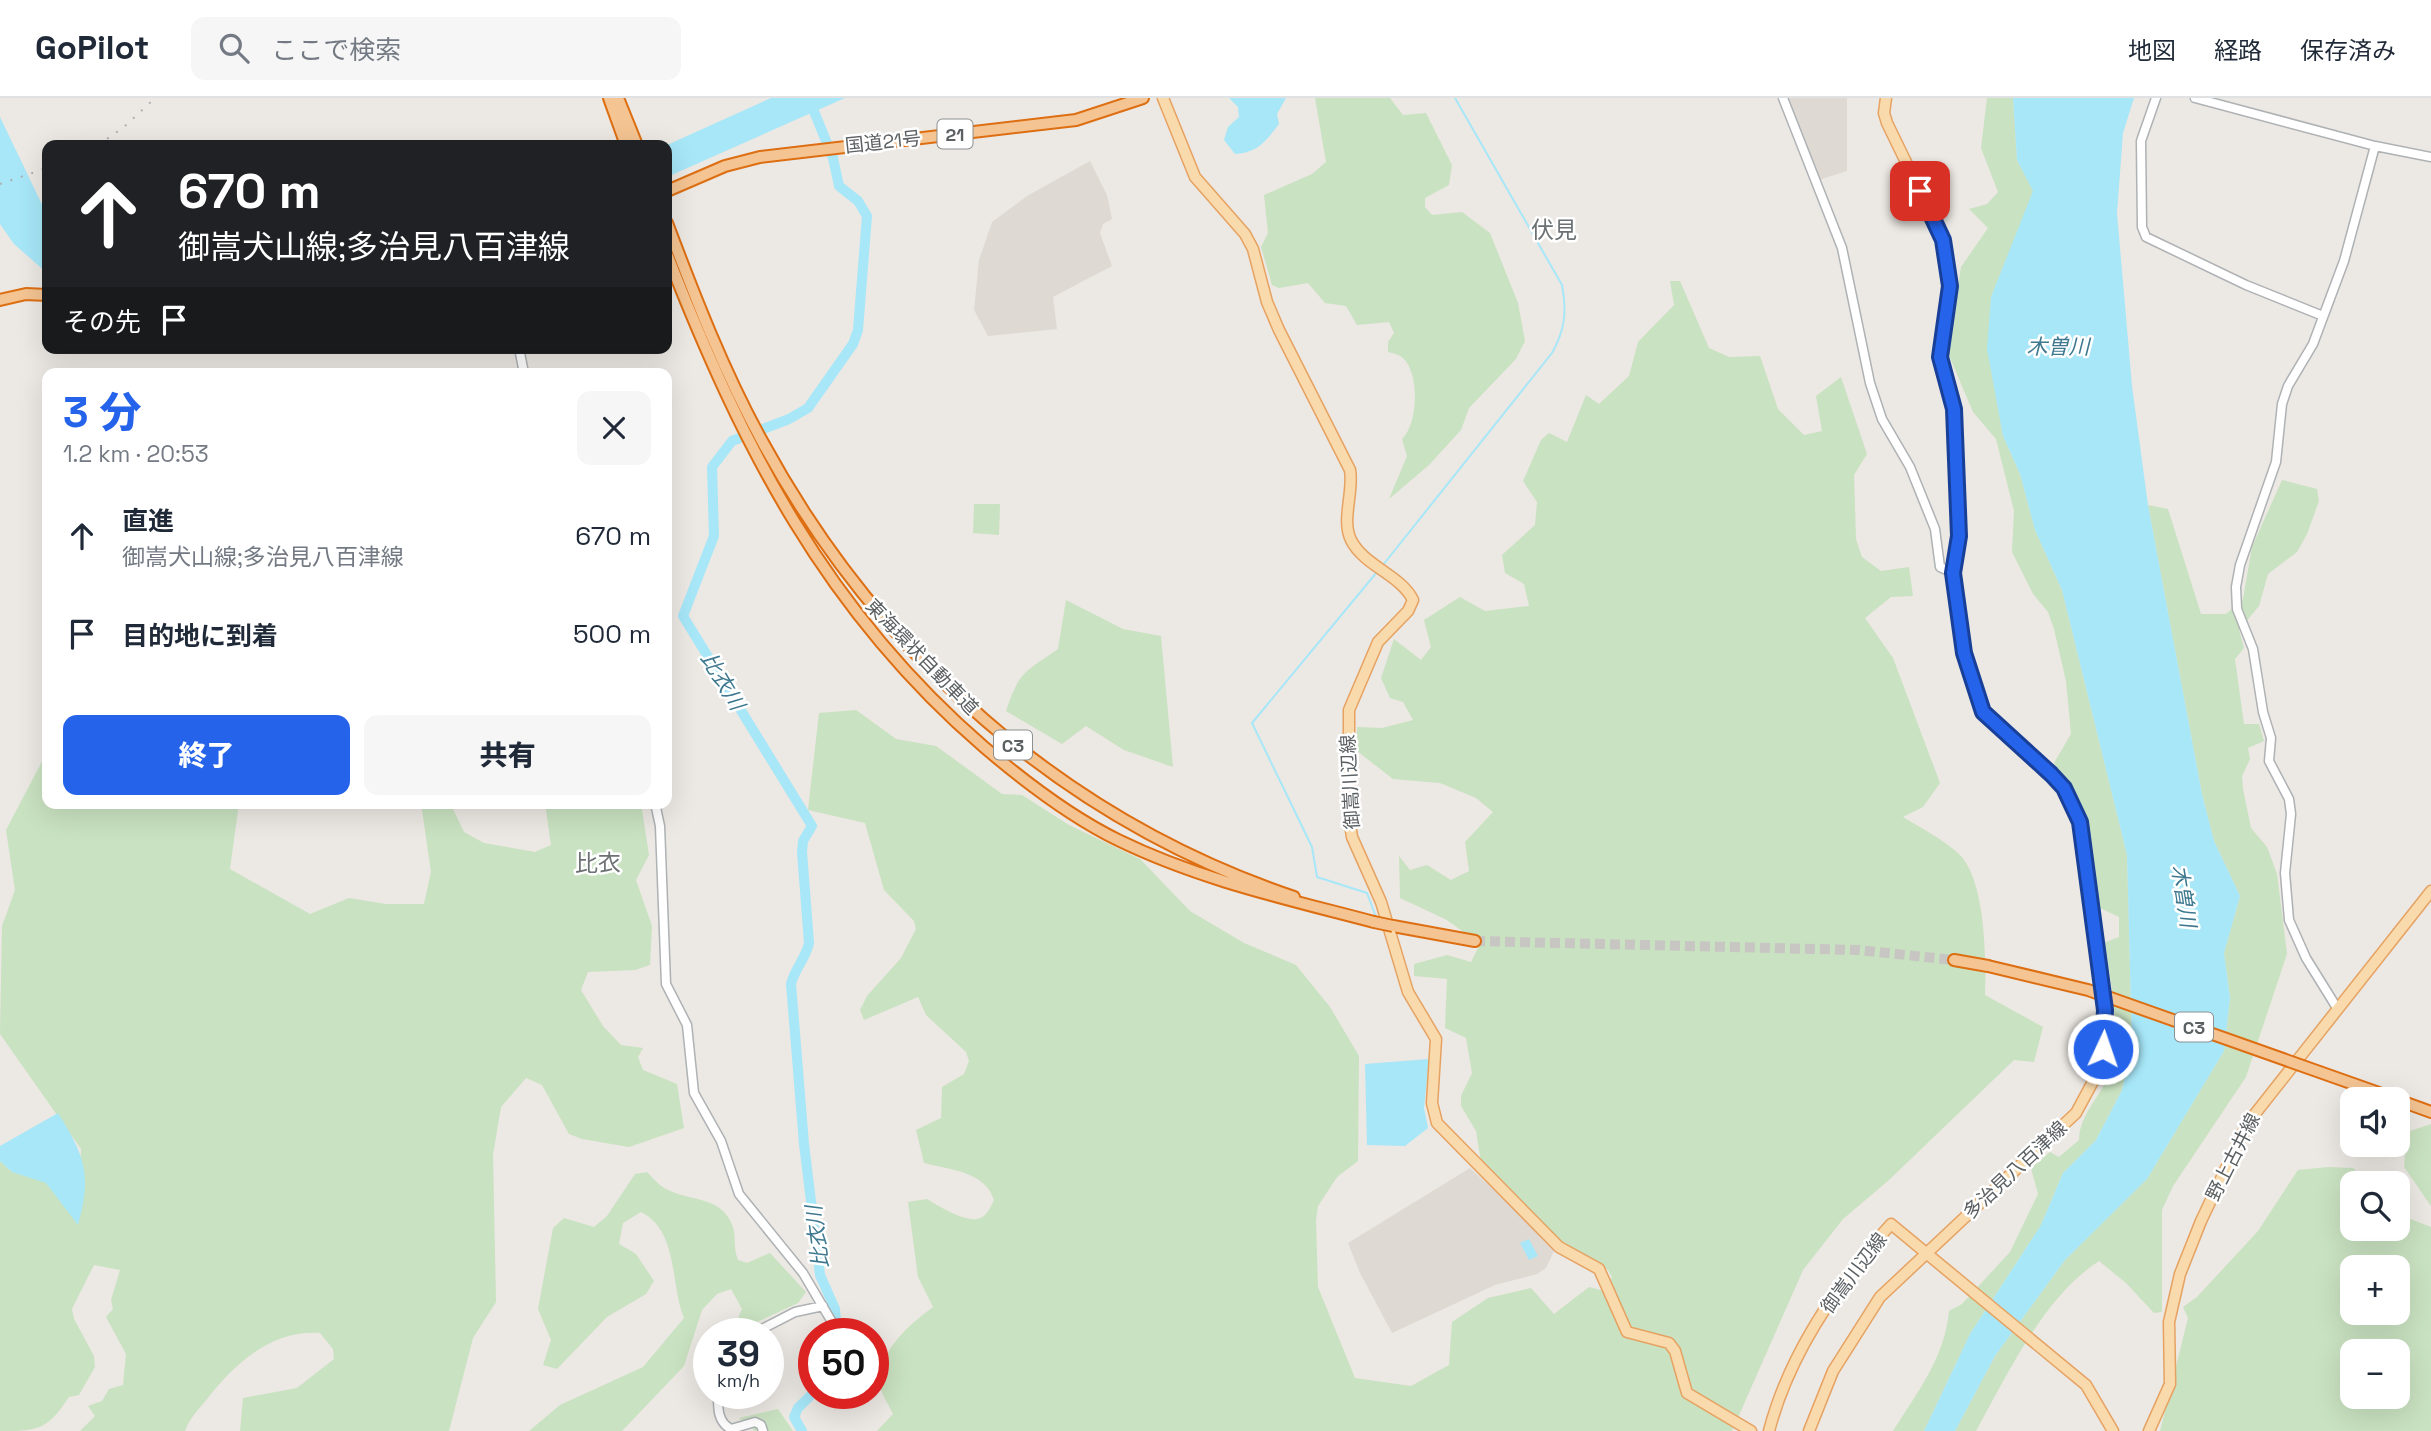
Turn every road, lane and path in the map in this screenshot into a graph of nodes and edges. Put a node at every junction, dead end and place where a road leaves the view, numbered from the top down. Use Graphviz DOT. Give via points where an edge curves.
graph roads {
  1 [pos="609,98"];
  2 [pos="618,98"];
  3 [pos="1143,98"];
  4 [pos="1163,98"];
  5 [pos="1783,98"];
  6 [pos="1886,98"];
  7 [pos="2156,98"];
  8 [pos="2195,98"];
  9 [pos="624,140"];
  10 [pos="635,140"];
  11 [pos="2375,146"];
  12 [pos="2431,157"];
  13 [pos="672,189"];
  14 [pos="672,236"];
  15 [pos="672,266"];
  16 [pos="42,295"];
  17 [pos="0,300"];
  18 [pos="2323,316"];
  19 [pos="1953,573"];
  20 [pos="656,809"];
  21 [pos="2431,891"];
  22 [pos="1350,916"];
  23 [pos="1475,941"];
  24 [pos="1954,960"];
  25 [pos="2337,1008"];
  26 [pos="2363,1087"];
  27 [pos="1924,1252"];
  28 [pos="823,1306"];
  29 [pos="784,1318"];
  30 [pos="830,1318"];
  31 [pos="719,1409"];
  32 [pos="763,1431"];
  33 [pos="1751,1431"];
  34 [pos="1769,1431"];
  35 [pos="1809,1431"];
  36 [pos="2113,1431"];
  37 [pos="2149,1431"];
  1 -- 9 [label="highway"];
  2 -- 10 [label="highway"];
  3 -- 13 [label="highway, 国道21号 / 21" via="1089,118 737,163"];
  4 -- 33 [label="main road, 御嵩川辺線" via="1195,177 1253,249 1279,330 1350,470 1351,540 1413,600 1378,642 1349,710 1349,817 1352,837 1381,902 1408,992 1436,1039 1432,1103 1437,1123 1559,1247 1599,1269 1627,1332 1669,1343 1687,1393"];
  5 -- 19 [label="street" via="1842,248 1882,419 1910,467 1935,529 1940,567"];
  6 -- 19 [label="main road, 多治見八百津線" via="1887,123 1939,230 1947,264 1949,304 1940,350 1952,397 1958,461 1959,536"];
  7 -- 18 [label="street" via="2141,141 2146,237"];
  8 -- 11 [label="street"];
  11 -- 12 [label="street"];
  11 -- 18 [label="street" via="2352,236"];
  14 -- 22 [label="highway, 東海環状自動車道 / C3" via="753,424 797,501 853,583 948,688 1065,784 1153,837 1202,862"];
  15 -- 22 [label="highway, 東海環状自動車道 / C3" via="742,429 787,513 838,592 913,681 1033,788 1087,823 1199,874"];
  16 -- 17 [label="highway"];
  18 -- 25 [label="street" via="2282,404 2276,462 2236,587 2237,609 2253,649 2271,738 2269,761 2289,799 2285,873 2289,920"];
  19 -- 27 [label="main road, 多治見八百津線" via="1964,653 1979,703 1990,719 2051,774 2080,822 2105,1033 2097,1074 2076,1113"];
  20 -- 28 [label="street" via="666,984 687,1025 694,1093 721,1141 739,1194 803,1273"];
  21 -- 25 [label="main road, 野上古井線"];
  22 -- 23 [label="highway, 東海環状自動車道 / C3, bridge"];
  24 -- 26 [label="highway, C3, bridge" via="2088,990"];
  25 -- 37 [label="main road, 野上古井線" via="2256,1110 2201,1221 2180,1275 2169,1321 2167,1396"];
  27 -- 34 [label="main road, 御嵩川辺線" via="1891,1224 1871,1246 1827,1304"];
  27 -- 35 [label="main road, 多治見八百津線" via="1858,1326 1833,1371"];
  27 -- 36 [label="main road, 御嵩川辺線" via="2086,1385"];
  28 -- 29 [label="street"];
  28 -- 30 [label="street"];
  31 -- 32 [label="street" via="725,1426 731,1429 755,1422"];
}
